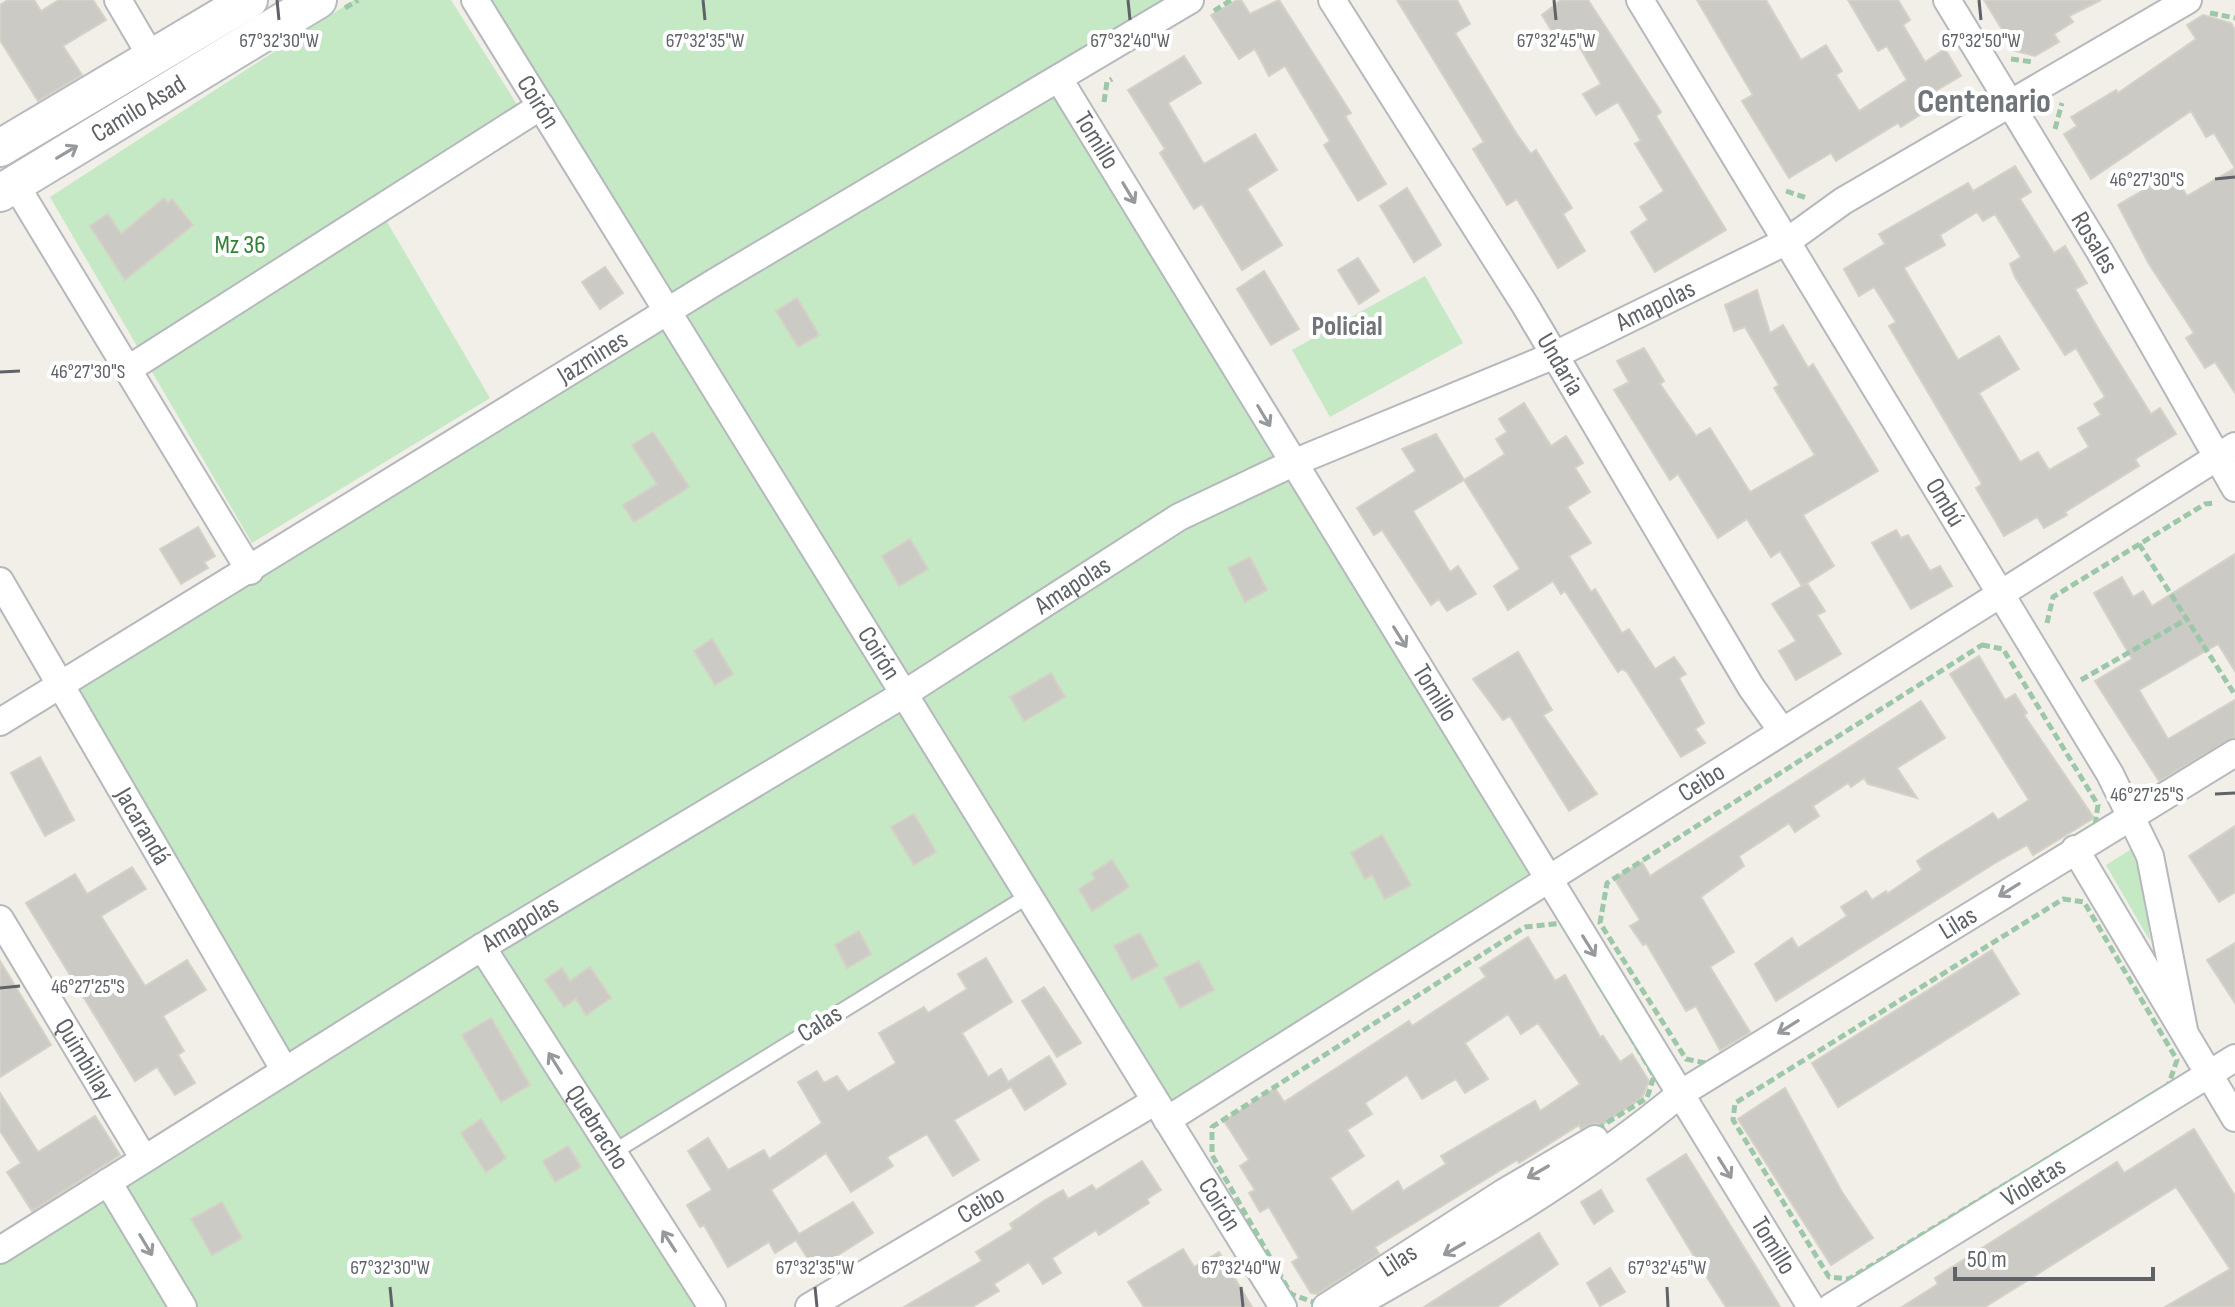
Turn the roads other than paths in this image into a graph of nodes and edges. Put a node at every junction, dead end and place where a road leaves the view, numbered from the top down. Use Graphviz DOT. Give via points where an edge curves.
graph roads {
  1 [pos="118,0"];
  2 [pos="249,0"];
  3 [pos="475,0"];
  4 [pos="1332,0"];
  5 [pos="1640,0"];
  6 [pos="1947,0"];
  7 [pos="2188,0"];
  8 [pos="325,8"];
  9 [pos="1199,8"];
  10 [pos="152,58"];
  11 [pos="1059,79"];
  12 [pos="2011,104"];
  13 [pos="541,106"];
  14 [pos="0,148"];
  15 [pos="7,188"];
  16 [pos="1789,240"];
  17 [pos="669,311"];
  18 [pos="1555,355"];
  19 [pos="127,370"];
  20 [pos="2226,452"];
  21 [pos="1293,463"];
  22 [pos="2235,488"];
  23 [pos="250,571"];
  24 [pos="0,581"];
  25 [pos="2001,595"];
  26 [pos="60,685"];
  27 [pos="904,694"];
  28 [pos="0,722"];
  29 [pos="1782,731"];
  30 [pos="2235,753"];
  31 [pos="2130,815"];
  32 [pos="2075,849"];
  33 [pos="1548,880"];
  34 [pos="1028,896"];
  35 [pos="0,919"];
  36 [pos="482,947"];
  37 [pos="2184,1030"];
  38 [pos="2235,1058"];
  39 [pos="285,1071"];
  40 [pos="2208,1074"];
  41 [pos="1680,1094"];
  42 [pos="1160,1111"];
  43 [pos="2235,1118"];
  44 [pos="612,1153"];
  45 [pos="144,1159"];
  46 [pos="108,1182"];
  47 [pos="0,1250"];
  48 [pos="183,1307"];
  49 [pos="712,1307"];
  50 [pos="809,1307"];
  51 [pos="1283,1307"];
  52 [pos="1326,1307"];
  53 [pos="1352,1307"];
  54 [pos="1811,1307"];
  55 [pos="1831,1307"];
  1 -- 10 [label="street"];
  2 -- 10 [label="street, Camilo Asad"];
  3 -- 13 [label="street, Coirón"];
  4 -- 18 [label="street, Undaria"];
  5 -- 16 [label="street, Ombú"];
  6 -- 12 [label="street, Rosales"];
  7 -- 12 [label="street, Amapolas"];
  15 -- 8 [label="street, Camilo Asad, one-way"];
  9 -- 11 [label="street, Jazmines"];
  10 -- 14 [label="street, Camilo Asad"];
  11 -- 17 [label="street, Jazmines"];
  11 -- 21 [label="street, Tomillo, one-way"];
  12 -- 16 [label="street, Amapolas" via="1843,201"];
  12 -- 20 [label="street, Rosales"];
  13 -- 17 [label="street, Coirón"];
  13 -- 19 [label="street"];
  15 -- 19 [label="street"];
  16 -- 18 [label="street, Amapolas"];
  16 -- 25 [label="street, Ombú"];
  17 -- 23 [label="street, Jazmines"];
  17 -- 27 [label="street, Coirón"];
  18 -- 21 [label="street, Amapolas"];
  18 -- 29 [label="street, Undaria"];
  19 -- 23 [label="street"];
  20 -- 22 [label="street, Rosales"];
  20 -- 25 [label="street, Ceibo"];
  21 -- 27 [label="street, Amapolas" via="1179,517"];
  21 -- 33 [label="street, Tomillo, one-way"];
  23 -- 26 [label="street, Jazmines"];
  24 -- 26 [label="street, Jacarandá"];
  25 -- 29 [label="street, Ceibo"];
  25 -- 31 [label="street, Ombú"];
  26 -- 28 [label="street, Jazmines"];
  26 -- 39 [label="street, Jacarandá"];
  27 -- 34 [label="street, Coirón"];
  27 -- 36 [label="street, Amapolas"];
  29 -- 33 [label="street, Ceibo"];
  30 -- 31 [label="street, Lilas"];
  31 -- 32 [label="street, Lilas"];
  31 -- 37 [label="street, Ombú" via="2150,856"];
  32 -- 37 [label="street, Ombú"];
  32 -- 41 [label="street, Lilas, one-way"];
  33 -- 41 [label="street, Tomillo, one-way"];
  33 -- 42 [label="street, Ceibo"];
  34 -- 42 [label="street, Coirón"];
  34 -- 44 [label="lane, Calas"];
  35 -- 45 [label="street, Quimbillay"];
  36 -- 39 [label="street, Amapolas"];
  44 -- 36 [label="street, Quebracho, one-way"];
  37 -- 40 [label="street, Ombú"];
  38 -- 40 [label="street, Violetas"];
  39 -- 45 [label="street, Amapolas"];
  40 -- 43 [label="street, Ombú"];
  40 -- 55 [label="street, Violetas"];
  41 -- 52 [label="street, Lilas, one-way" via="1652,1105 1503,1193"];
  41 -- 53 [label="street, Lilas, one-way" via="1516,1213"];
  41 -- 54 [label="street, Tomillo, one-way"];
  42 -- 50 [label="street, Ceibo"];
  42 -- 51 [label="street, Coirón"];
  49 -- 44 [label="street, Quebracho, one-way"];
  45 -- 46 [label="street, Amapolas"];
  46 -- 47 [label="street, Amapolas"];
  46 -- 48 [label="street, one-way"];
}
